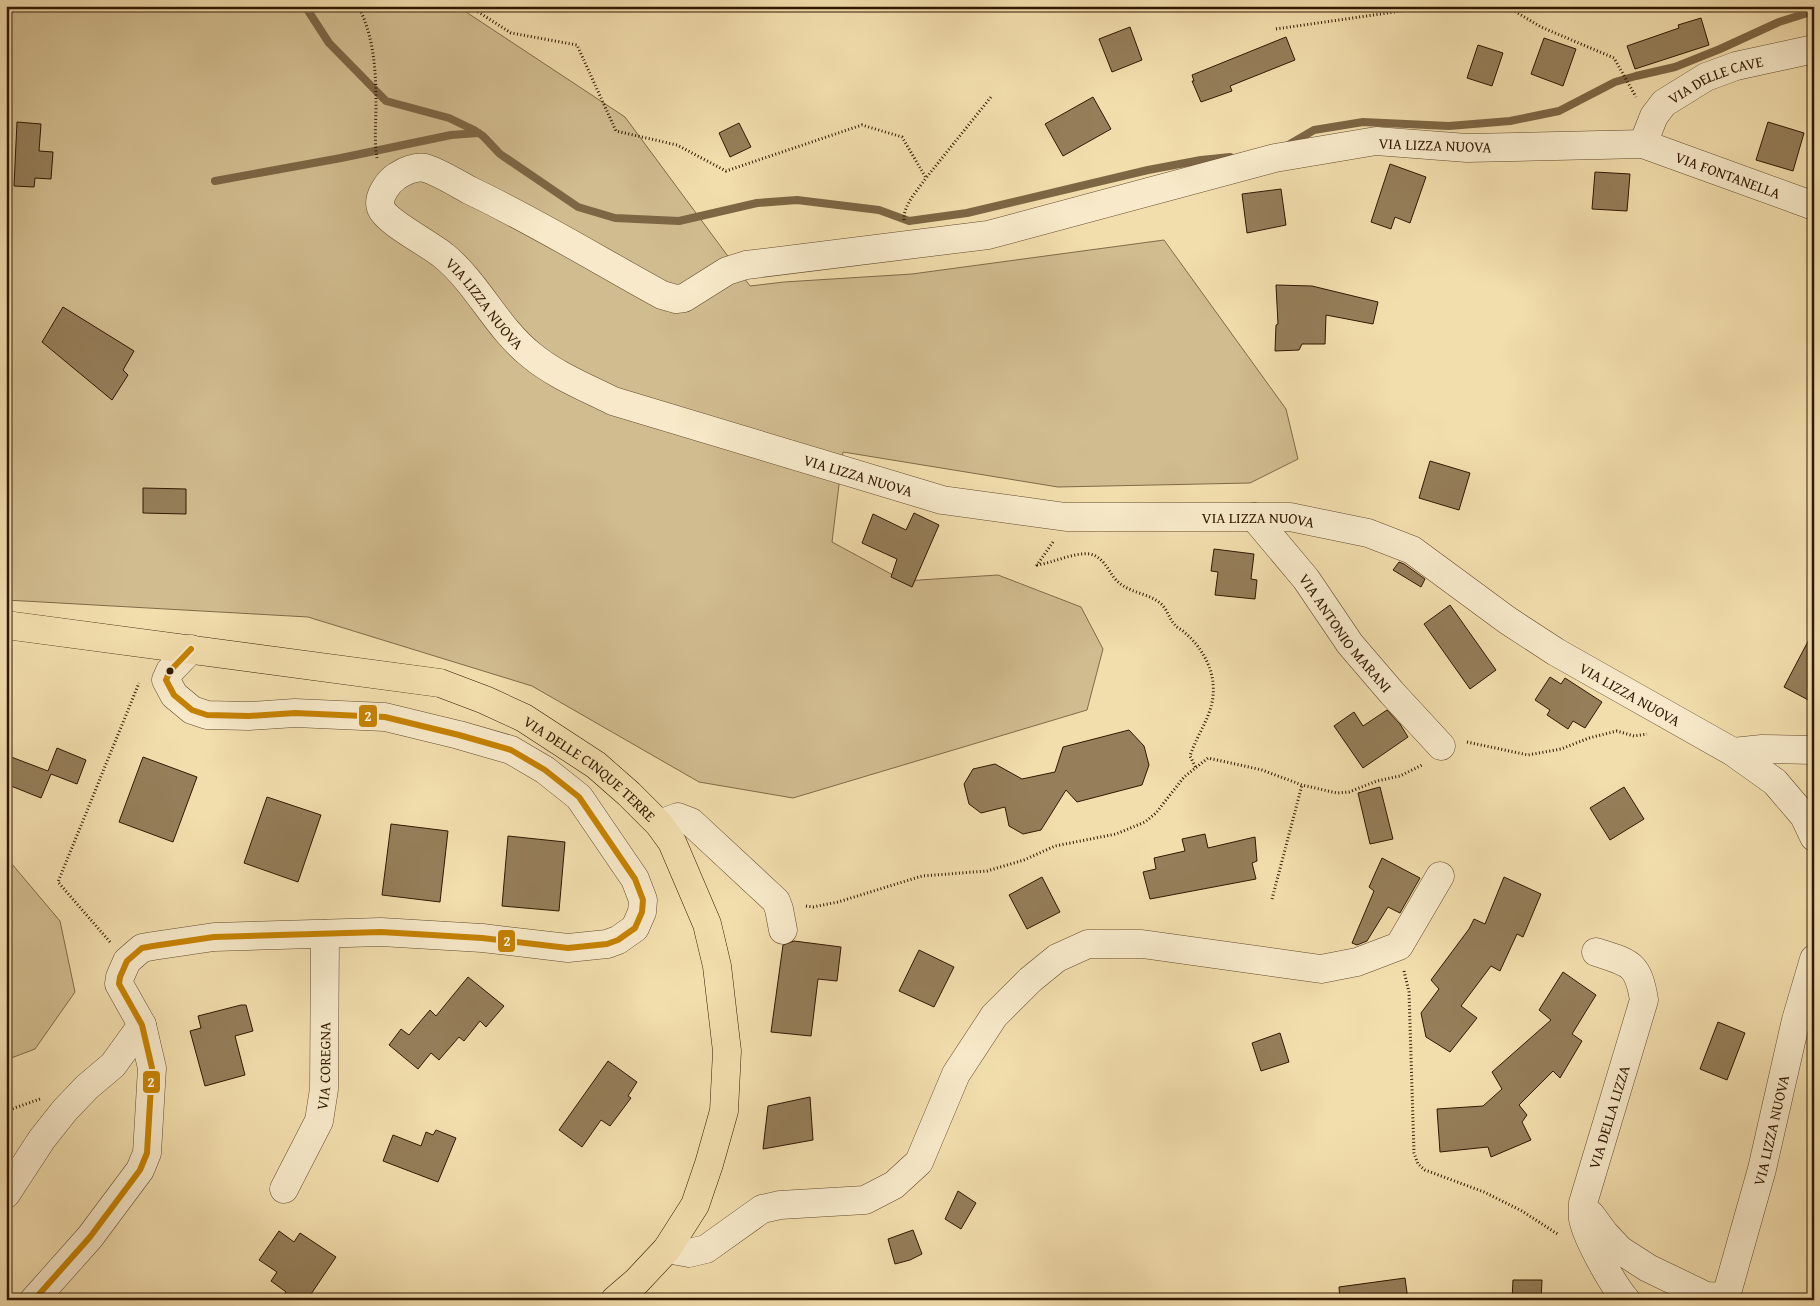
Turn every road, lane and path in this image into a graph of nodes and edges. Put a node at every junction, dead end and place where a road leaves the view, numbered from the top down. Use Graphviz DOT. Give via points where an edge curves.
graph roads {
  1 [pos="358,6"];
  2 [pos="470,6"];
  3 [pos="1436,6"];
  4 [pos="1506,6"];
  5 [pos="1276,29"];
  6 [pos="1814,49"];
  7 [pos="1634,94"];
  8 [pos="991,98"];
  9 [pos="1643,144"];
  10 [pos="377,159"];
  11 [pos="926,178"];
  12 [pos="1814,206"];
  13 [pos="904,214"];
  14 [pos="1254,517"];
  15 [pos="1054,540"];
  16 [pos="6,625"];
  17 [pos="149,644"];
  18 [pos="191,649"];
  19 [pos="1652,734"];
  20 [pos="1441,746"];
  21 [pos="1814,750"];
  22 [pos="1733,752"];
  23 [pos="1196,768"];
  24 [pos="1302,785"];
  25 [pos="659,824"];
  26 [pos="1814,837"];
  27 [pos="1440,876"];
  28 [pos="1272,899"];
  29 [pos="776,901"];
  30 [pos="782,930"];
  31 [pos="325,934"];
  32 [pos="1399,946"];
  33 [pos="1596,952"];
  34 [pos="1814,959"];
  35 [pos="126,961"];
  36 [pos="142,1026"];
  37 [pos="284,1189"];
  38 [pos="6,1194"];
  39 [pos="1583,1204"];
  40 [pos="1562,1237"];
  41 [pos="667,1249"];
  42 [pos="1726,1298"];
  43 [pos="34,1300"];
  44 [pos="615,1300"];
  45 [pos="1626,1300"];
  1 -- 10 [label="path" via="372,47"];
  2 -- 11 [label="path" via="511,33 578,45 616,131 677,145 726,171 862,126 902,137"];
  3 -- 5 [label="path"];
  4 -- 7 [label="path" via="1541,27 1614,58"];
  6 -- 9 [label="street, VIA DELLE CAVE" via="1706,76 1664,102 1654,116"];
  8 -- 11 [label="path"];
  9 -- 12 [label="street, VIA FONTANELLA"];
  9 -- 14 [label="street, VIA LIZZA NUOVA" via="1467,148 1376,142 1358,144 1275,158 988,235 746,265 727,271 697,291 676,299 662,295 428,169 414,169 398,175 382,197 380,206 386,216 450,261 530,355 566,378 613,401 942,500 1066,517"];
  11 -- 13 [label="path"];
  14 -- 20 [label="street, VIA ANTONIO MARANI" via="1306,579 1350,644"];
  14 -- 22 [label="street, VIA LIZZA NUOVA" via="1290,517 1368,533 1412,550 1556,652"];
  15 -- 23 [label="path" via="1037,565 1090,554 1103,561 1120,584 1160,603 1175,625 1185,632 1204,656 1214,684 1213,700 1190,756"];
  16 -- 17 [label="main road, VIA DELLE CINQUE TERRE"];
  17 -- 18 [label="main road, VIA DELLE CINQUE TERRE"];
  17 -- 35 [label="path" via="141,678 58,882"];
  18 -- 25 [label="main road, VIA DELLE CINQUE TERRE" via="440,683 467,693 524,718 596,765"];
  18 -- 31 [label="street" via="170,671 166,680 174,696 192,710 207,715 295,713 385,717 510,750 545,770 578,797 635,879 643,900 642,912 634,928 623,938 607,944 568,948 400,933"];
  19 -- 20 [label="path" via="1634,736 1617,731 1561,749 1528,755 1462,740"];
  20 -- 24 [label="path" via="1422,765 1400,776 1349,792 1337,793"];
  21 -- 22 [label="street"];
  22 -- 26 [label="street, VIA LIZZA NUOVA" via="1775,782 1804,816"];
  23 -- 24 [label="path" via="1208,758 1262,770"];
  23 -- 29 [label="path" via="1184,777 1156,813 1145,822 1116,834 1055,846 987,871 922,876 813,907"];
  24 -- 28 [label="path"];
  25 -- 29 [label="street" via="678,817 691,822"];
  25 -- 41 [label="main road, VIA DELLE CINQUE TERRE" via="672,842 706,924 717,966 727,1051 724,1111 709,1164 695,1205"];
  27 -- 32 [label="street"];
  29 -- 30 [label="street"];
  31 -- 35 [label="street" via="214,937 142,948"];
  31 -- 37 [label="street, VIA COREGNA" via="324,1089 319,1121"];
  32 -- 40 [label="path" via="1409,992 1414,1153 1418,1164 1425,1170 1484,1192 1522,1211"];
  32 -- 41 [label="street" via="1357,962 1321,969 1142,944 1088,944 1057,958 994,1016 956,1074 918,1162 894,1185 865,1200 762,1209 706,1248 689,1253"];
  33 -- 39 [label="street, VIA DELLA LIZZA" via="1628,963 1637,972 1644,1000"];
  34 -- 42 [label="street, VIA LIZZA NUOVA"];
  35 -- 36 [label="street" via="119,984"];
  36 -- 38 [label="street" via="113,1065 65,1110"];
  36 -- 43 [label="street" via="152,1068 147,1153 140,1170 90,1237"];
  39 -- 42 [label="street" via="1620,1250 1648,1268 1706,1296"];
  39 -- 45 [label="street, VIA DELLA LIZZA" via="1583,1219 1593,1244"];
  41 -- 44 [label="main road, VIA DELLE CINQUE TERRE"];
}
